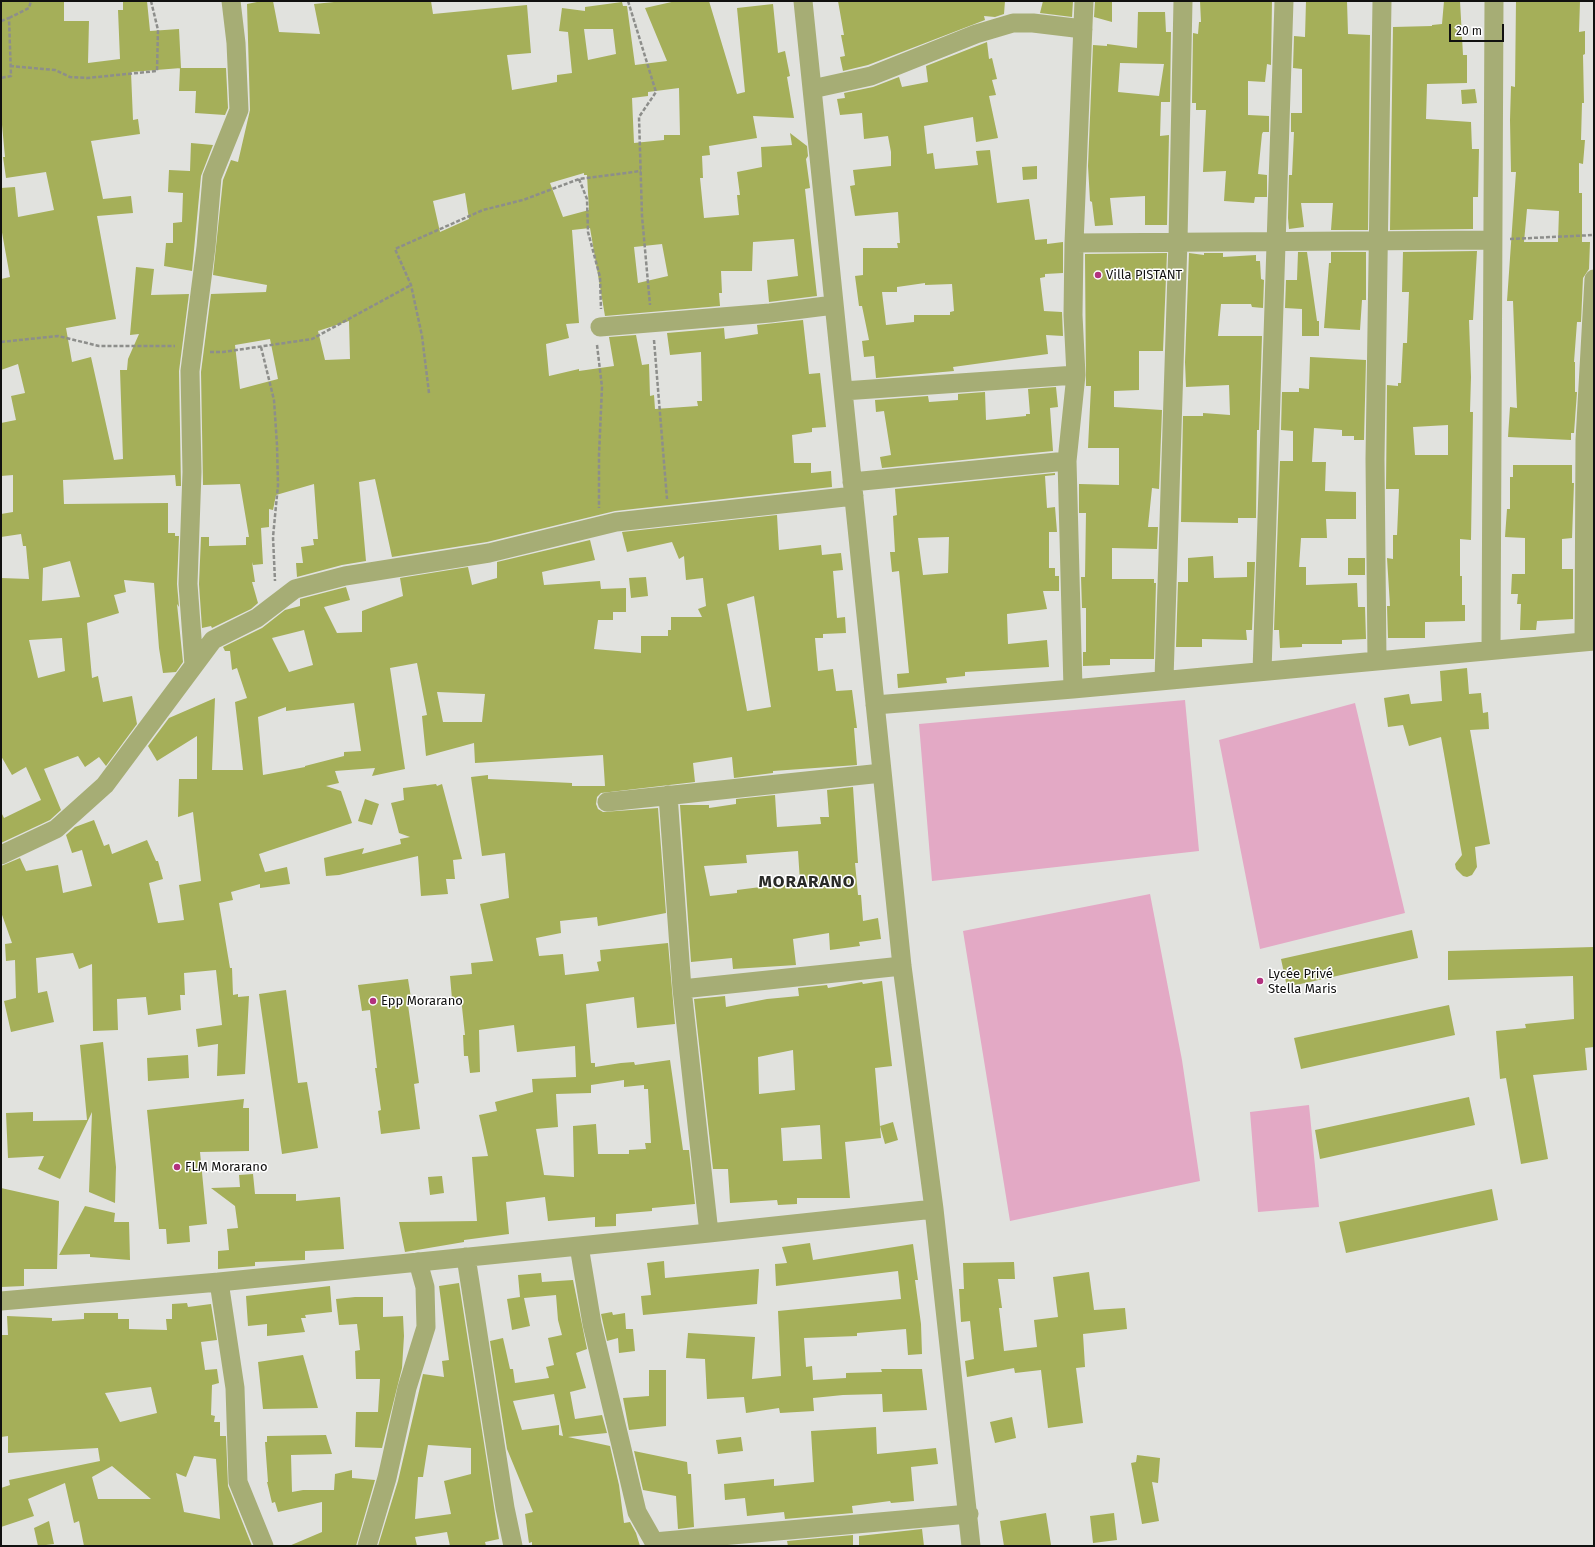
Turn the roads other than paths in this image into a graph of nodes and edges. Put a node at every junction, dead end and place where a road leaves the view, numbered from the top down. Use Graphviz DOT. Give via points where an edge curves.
graph roads {
  1 [pos="231,1"];
  2 [pos="803,1"];
  3 [pos="1084,1"];
  4 [pos="1183,1"];
  5 [pos="1284,1"];
  6 [pos="1382,1"];
  7 [pos="1494,1"];
  8 [pos="1084,30"];
  9 [pos="812,89"];
  10 [pos="1492,240"];
  11 [pos="1178,241"];
  12 [pos="1275,241"];
  13 [pos="1379,241"];
  14 [pos="1074,243"];
  15 [pos="1594,279"];
  16 [pos="834,305"];
  17 [pos="600,326"];
  18 [pos="1076,375"];
  19 [pos="843,391"];
  20 [pos="1067,461"];
  21 [pos="853,489"];
  22 [pos="1589,641"];
  23 [pos="1491,650"];
  24 [pos="1377,661"];
  25 [pos="194,665"];
  26 [pos="1262,671"];
  27 [pos="1164,679"];
  28 [pos="1073,689"];
  29 [pos="876,704"];
  30 [pos="882,773"];
  31 [pos="668,795"];
  32 [pos="607,802"];
  33 [pos="1,854"];
  34 [pos="902,966"];
  35 [pos="682,989"];
  36 [pos="934,1209"];
  37 [pos="709,1233"];
  38 [pos="579,1246"];
  39 [pos="466,1257"];
  40 [pos="418,1262"];
  41 [pos="219,1282"];
  42 [pos="1,1301"];
  43 [pos="969,1514"];
  44 [pos="654,1544"];
  45 [pos="264,1546"];
  46 [pos="368,1546"];
  47 [pos="513,1546"];
  48 [pos="971,1546"];
  1 -- 25 [label="street" via="239,110 212,177 190,371 192,472 188,584"];
  2 -- 9 [label="street"];
  3 -- 8 [label="street"];
  4 -- 11 [label="street"];
  5 -- 12 [label="street"];
  6 -- 13 [label="street"];
  7 -- 10 [label="street"];
  8 -- 9 [label="street" via="1013,23 976,34 871,76"];
  8 -- 14 [label="street"];
  9 -- 16 [label="street"];
  10 -- 13 [label="street"];
  10 -- 23 [label="street"];
  11 -- 12 [label="street"];
  11 -- 14 [label="street"];
  11 -- 27 [label="street"];
  12 -- 13 [label="street"];
  12 -- 26 [label="street"];
  13 -- 24 [label="street" via="1375,459"];
  14 -- 18 [label="street" via="1073,315"];
  15 -- 22 [label="street" via="1585,440"];
  16 -- 17 [label="street" via="770,313"];
  16 -- 19 [label="street"];
  18 -- 19 [label="street"];
  18 -- 20 [label="street"];
  19 -- 21 [label="street"];
  20 -- 21 [label="street"];
  20 -- 28 [label="street"];
  21 -- 25 [label="street" via="669,517 616,522 489,553 345,576 295,589 257,618 213,640"];
  21 -- 29 [label="street"];
  22 -- 23 [label="street"];
  23 -- 24 [label="street"];
  24 -- 26 [label="street"];
  25 -- 33 [label="street" via="105,785 56,829"];
  26 -- 27 [label="street"];
  27 -- 28 [label="street"];
  28 -- 29 [label="street"];
  29 -- 30 [label="street"];
  30 -- 31 [label="street"];
  30 -- 34 [label="street"];
  31 -- 32 [label="street"];
  31 -- 35 [label="street"];
  34 -- 35 [label="street"];
  34 -- 36 [label="street"];
  35 -- 37 [label="street"];
  36 -- 37 [label="street"];
  36 -- 43 [label="street"];
  37 -- 38 [label="street"];
  38 -- 39 [label="street"];
  38 -- 44 [label="street" via="592,1324 637,1512"];
  39 -- 40 [label="street"];
  39 -- 47 [label="street"];
  40 -- 41 [label="street"];
  40 -- 46 [label="street" via="425,1287 426,1328 407,1388 387,1478"];
  41 -- 42 [label="street"];
  41 -- 45 [label="street" via="235,1388 238,1482"];
  43 -- 44 [label="street"];
  43 -- 48 [label="street"];
}
